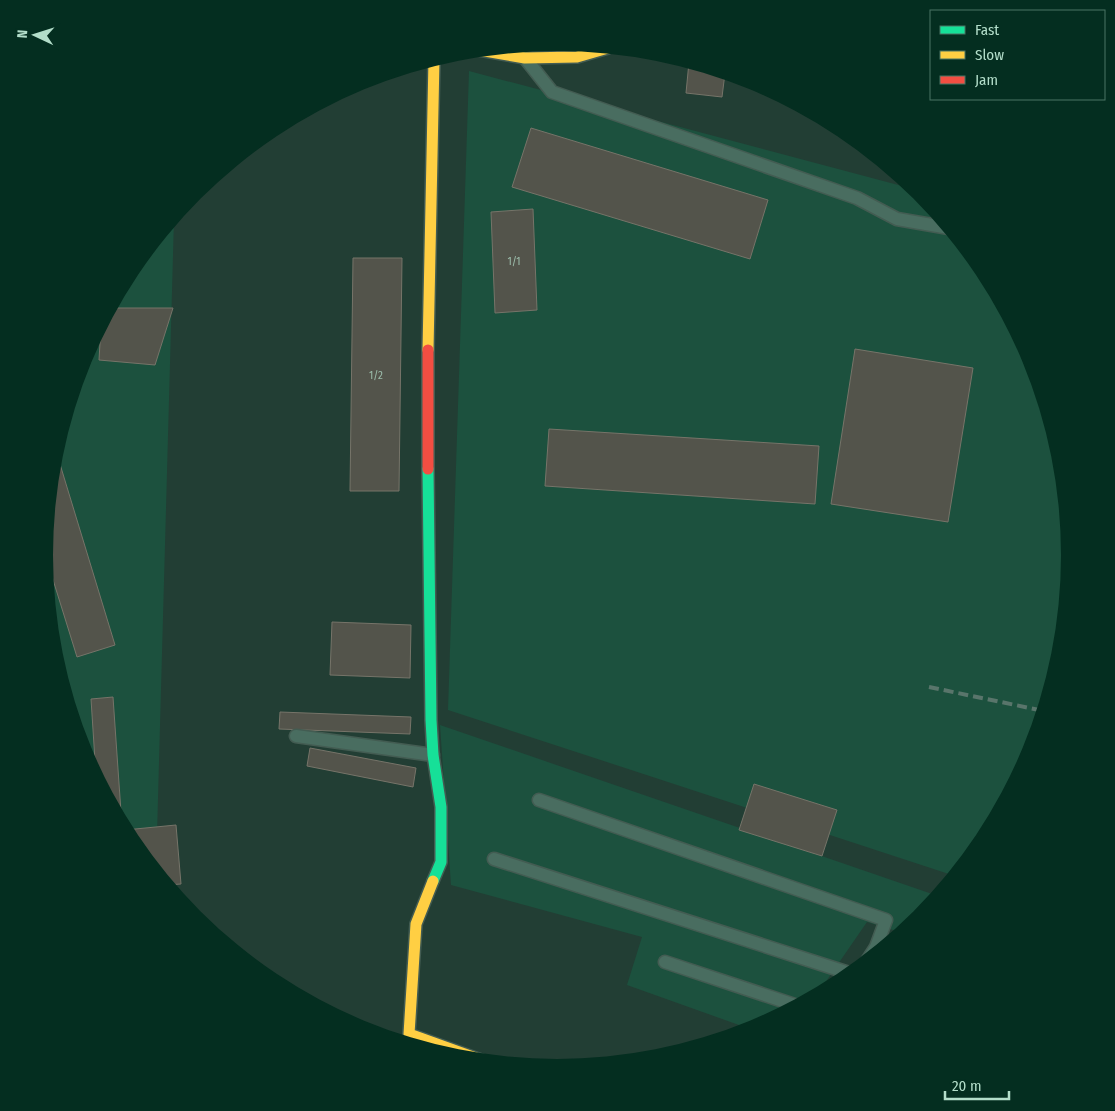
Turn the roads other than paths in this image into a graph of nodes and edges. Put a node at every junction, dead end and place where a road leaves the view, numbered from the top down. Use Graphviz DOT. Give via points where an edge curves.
graph roads {
  1 [pos="593,52"];
  2 [pos="505,54"];
  3 [pos="525,58"];
  4 [pos="434,66"];
  5 [pos="940,226"];
  6 [pos="296,736"];
  7 [pos="433,755"];
  8 [pos="539,800"];
  9 [pos="494,859"];
  10 [pos="881,942"];
  11 [pos="665,962"];
  12 [pos="843,971"];
  13 [pos="790,1003"];
  14 [pos="409,1037"];
  1 -- 3 [label="street" via="577,57"];
  2 -- 3 [label="street"];
  3 -- 5 [label="lane" via="552,92 857,198 897,218"];
  4 -- 7 [label="street" via="427,404"];
  6 -- 7 [label="lane"];
  7 -- 14 [label="street" via="441,808 440,862 416,924"];
  8 -- 10 [label="lane" via="886,920"];
  9 -- 12 [label="lane"];
  11 -- 13 [label="lane"];
}
